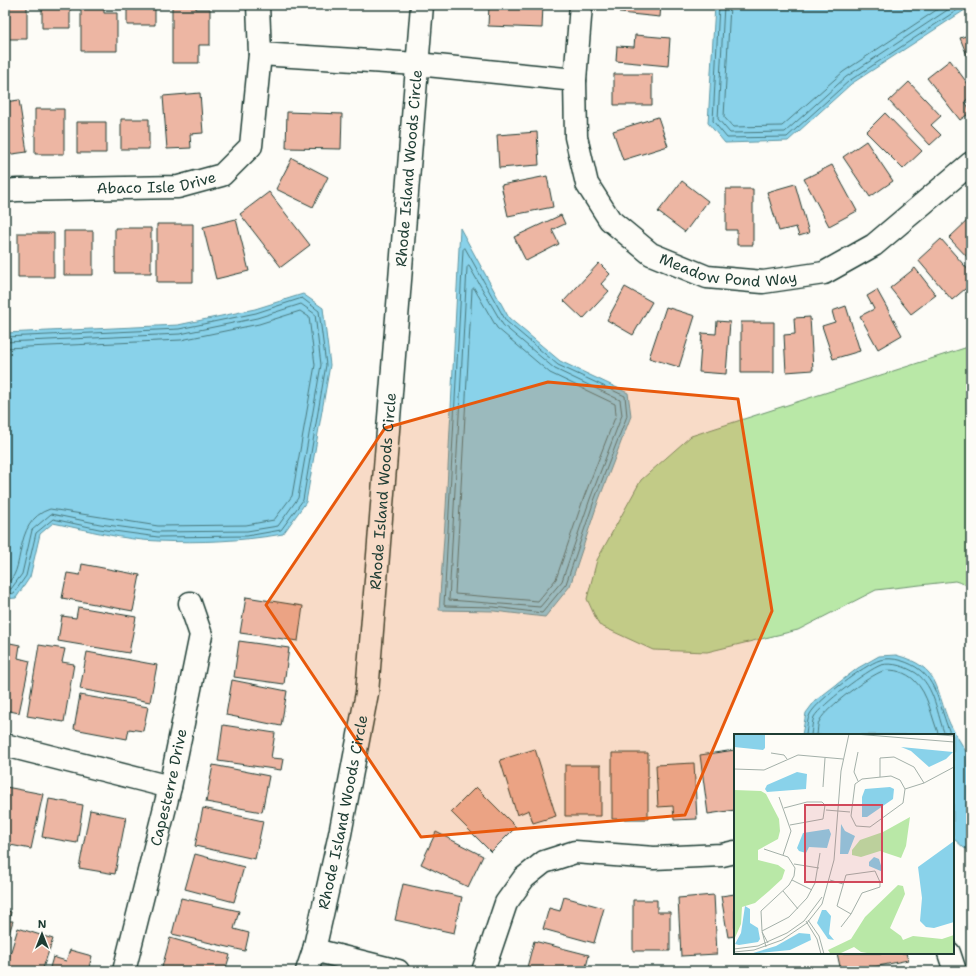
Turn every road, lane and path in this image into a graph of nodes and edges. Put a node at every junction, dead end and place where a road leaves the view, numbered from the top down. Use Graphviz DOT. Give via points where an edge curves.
graph roads {
  1 [pos="258,5"];
  2 [pos="422,5"];
  3 [pos="581,5"];
  4 [pos="260,54"];
  5 [pos="416,64"];
  6 [pos="575,80"];
  7 [pos="971,163"];
  8 [pos="5,192"];
  9 [pos="190,603"];
  10 [pos="5,745"];
  11 [pos="170,787"];
  12 [pos="734,852"];
  13 [pos="314,950"];
  14 [pos="949,954"];
  15 [pos="124,971"];
  16 [pos="307,971"];
  17 [pos="398,971"];
  18 [pos="483,971"];
  19 [pos="955,971"];
  1 -- 4 [label="street, Abaco Isle Drive"];
  2 -- 5 [label="street, Rhode Island Woods Circle"];
  3 -- 6 [label="street, Meadow Pond Way"];
  4 -- 5 [label="street"];
  4 -- 8 [label="street, Abaco Isle Drive" via="251,146 222,175 178,187"];
  5 -- 6 [label="street"];
  5 -- 13 [label="street, Rhode Island Woods Circle" via="367,693 345,811"];
  6 -- 7 [label="street, Meadow Pond Way" via="576,137 587,184 610,220 651,254 707,277 763,282 824,273 874,245"];
  9 -- 11 [label="street, Capesterre Drive" via="201,635"];
  10 -- 11 [label="street"];
  11 -- 15 [label="street, Capesterre Drive"];
  12 -- 18 [label="street" via="654,858 575,852 544,862 524,878 506,903"];
  13 -- 16 [label="street, Rhode Island Woods Circle"];
  13 -- 17 [label="street"];
  14 -- 19 [label="street"];
}
